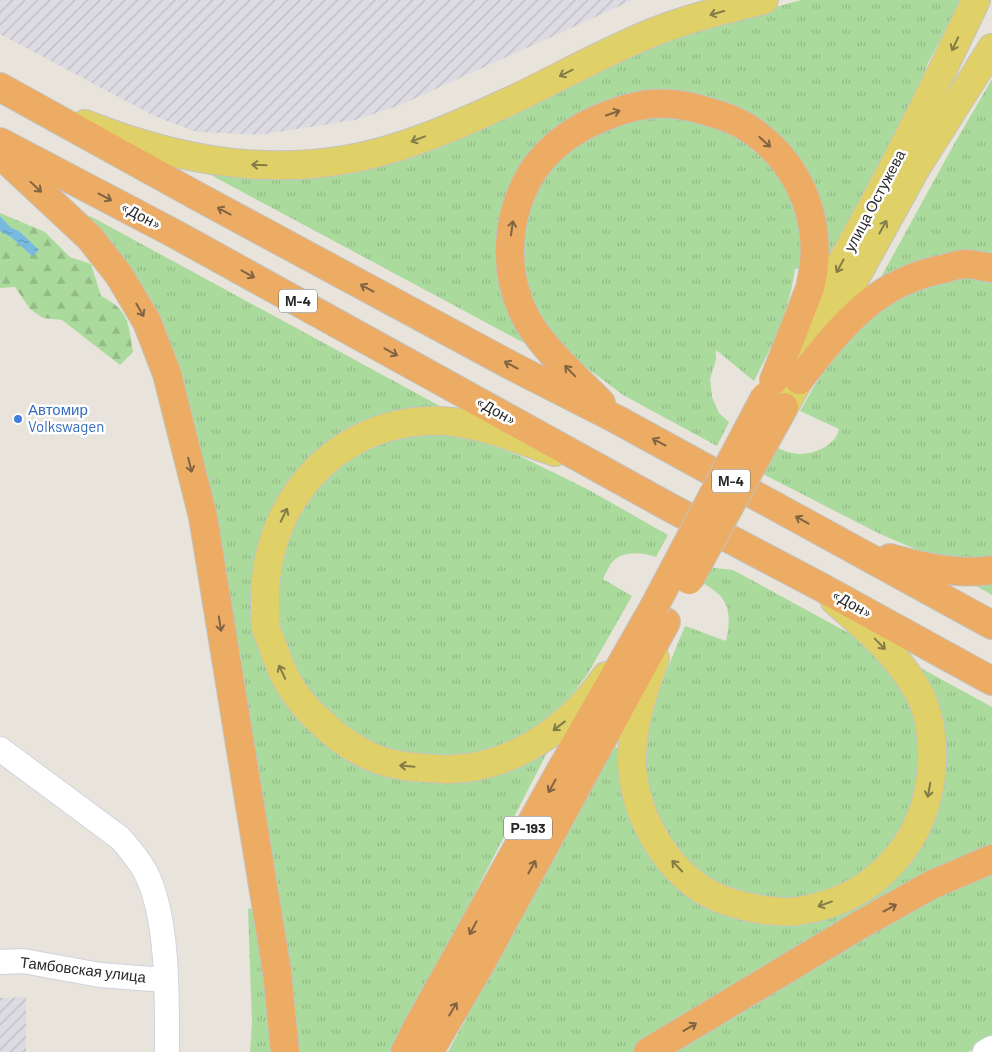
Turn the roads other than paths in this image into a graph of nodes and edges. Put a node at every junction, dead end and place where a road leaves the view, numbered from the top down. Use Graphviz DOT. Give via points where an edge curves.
graph roads {
  1 [pos="764,0"];
  2 [pos="976,0"];
  3 [pos="992,48"];
  4 [pos="0,87"];
  5 [pos="29,102"];
  6 [pos="0,142"];
  7 [pos="0,154"];
  8 [pos="992,268"];
  9 [pos="780,391"];
  10 [pos="616,419"];
  11 [pos="595,465"];
  12 [pos="845,543"];
  13 [pos="992,570"];
  14 [pos="819,586"];
  15 [pos="662,610"];
  16 [pos="992,626"];
  17 [pos="992,681"];
  18 [pos="0,749"];
  19 [pos="992,859"];
  20 [pos="0,962"];
  21 [pos="165,980"];
  22 [pos="992,1048"];
  23 [pos="167,1052"];
  24 [pos="285,1052"];
  25 [pos="405,1052"];
  26 [pos="429,1052"];
  27 [pos="648,1052"];
  28 [pos="985,1052"];
  1 -- 5 [label="main road, one-way" via="656,31 461,123 398,147 327,163 234,164 182,154 123,139"];
  2 -- 9 [label="main road, улица Остужева, one-way"];
  9 -- 3 [label="main road, улица Остужева, one-way"];
  4 -- 5 [label="highway, М-4"];
  10 -- 5 [label="highway, М-4, one-way" via="230,214"];
  6 -- 11 [label="highway, «Дон» / М-4, one-way" via="175,234"];
  7 -- 24 [label="highway, one-way" via="90,238 119,275 147,322 167,374 203,518 278,972"];
  8 -- 9 [label="highway" via="965,264 924,272 882,292 836,333"];
  10 -- 9 [label="highway, one-way" via="532,328 516,293 510,252 517,202 527,177 544,156 567,135 593,121 633,107 674,104 733,120 767,143 799,181 812,218 814,274"];
  9 -- 15 [label="highway, Р-193, bridge"];
  12 -- 10 [label="highway, М-4, one-way"];
  11 -- 14 [label="highway, «Дон» / М-4"];
  15 -- 11 [label="main road, one-way" via="596,690 559,727 502,759 478,766 456,769 398,765 364,752 334,734 307,709 296,697 280,667 266,628 265,614 266,574 274,537 281,519 304,483 349,445 401,424 447,421 488,429"];
  12 -- 13 [label="highway" via="932,568"];
  12 -- 16 [label="highway, М-4"];
  14 -- 15 [label="main road, one-way" via="872,634 913,682 929,720 932,771 925,810 896,860 852,893 818,907 796,911 751,908 708,892 673,863 648,825 640,805 632,757 641,699"];
  14 -- 17 [label="highway, «Дон» / М-4"];
  15 -- 25 [label="highway, Р-193, one-way" via="562,768"];
  26 -- 15 [label="highway, Р-193, one-way" via="480,965"];
  18 -- 21 [label="street" via="108,828 138,860 157,905"];
  27 -- 19 [label="highway, one-way" via="931,885"];
  20 -- 21 [label="street, Тамбовская улица" via="23,961 100,975"];
  21 -- 23 [label="street"];
  22 -- 28 [label="street"];
}
